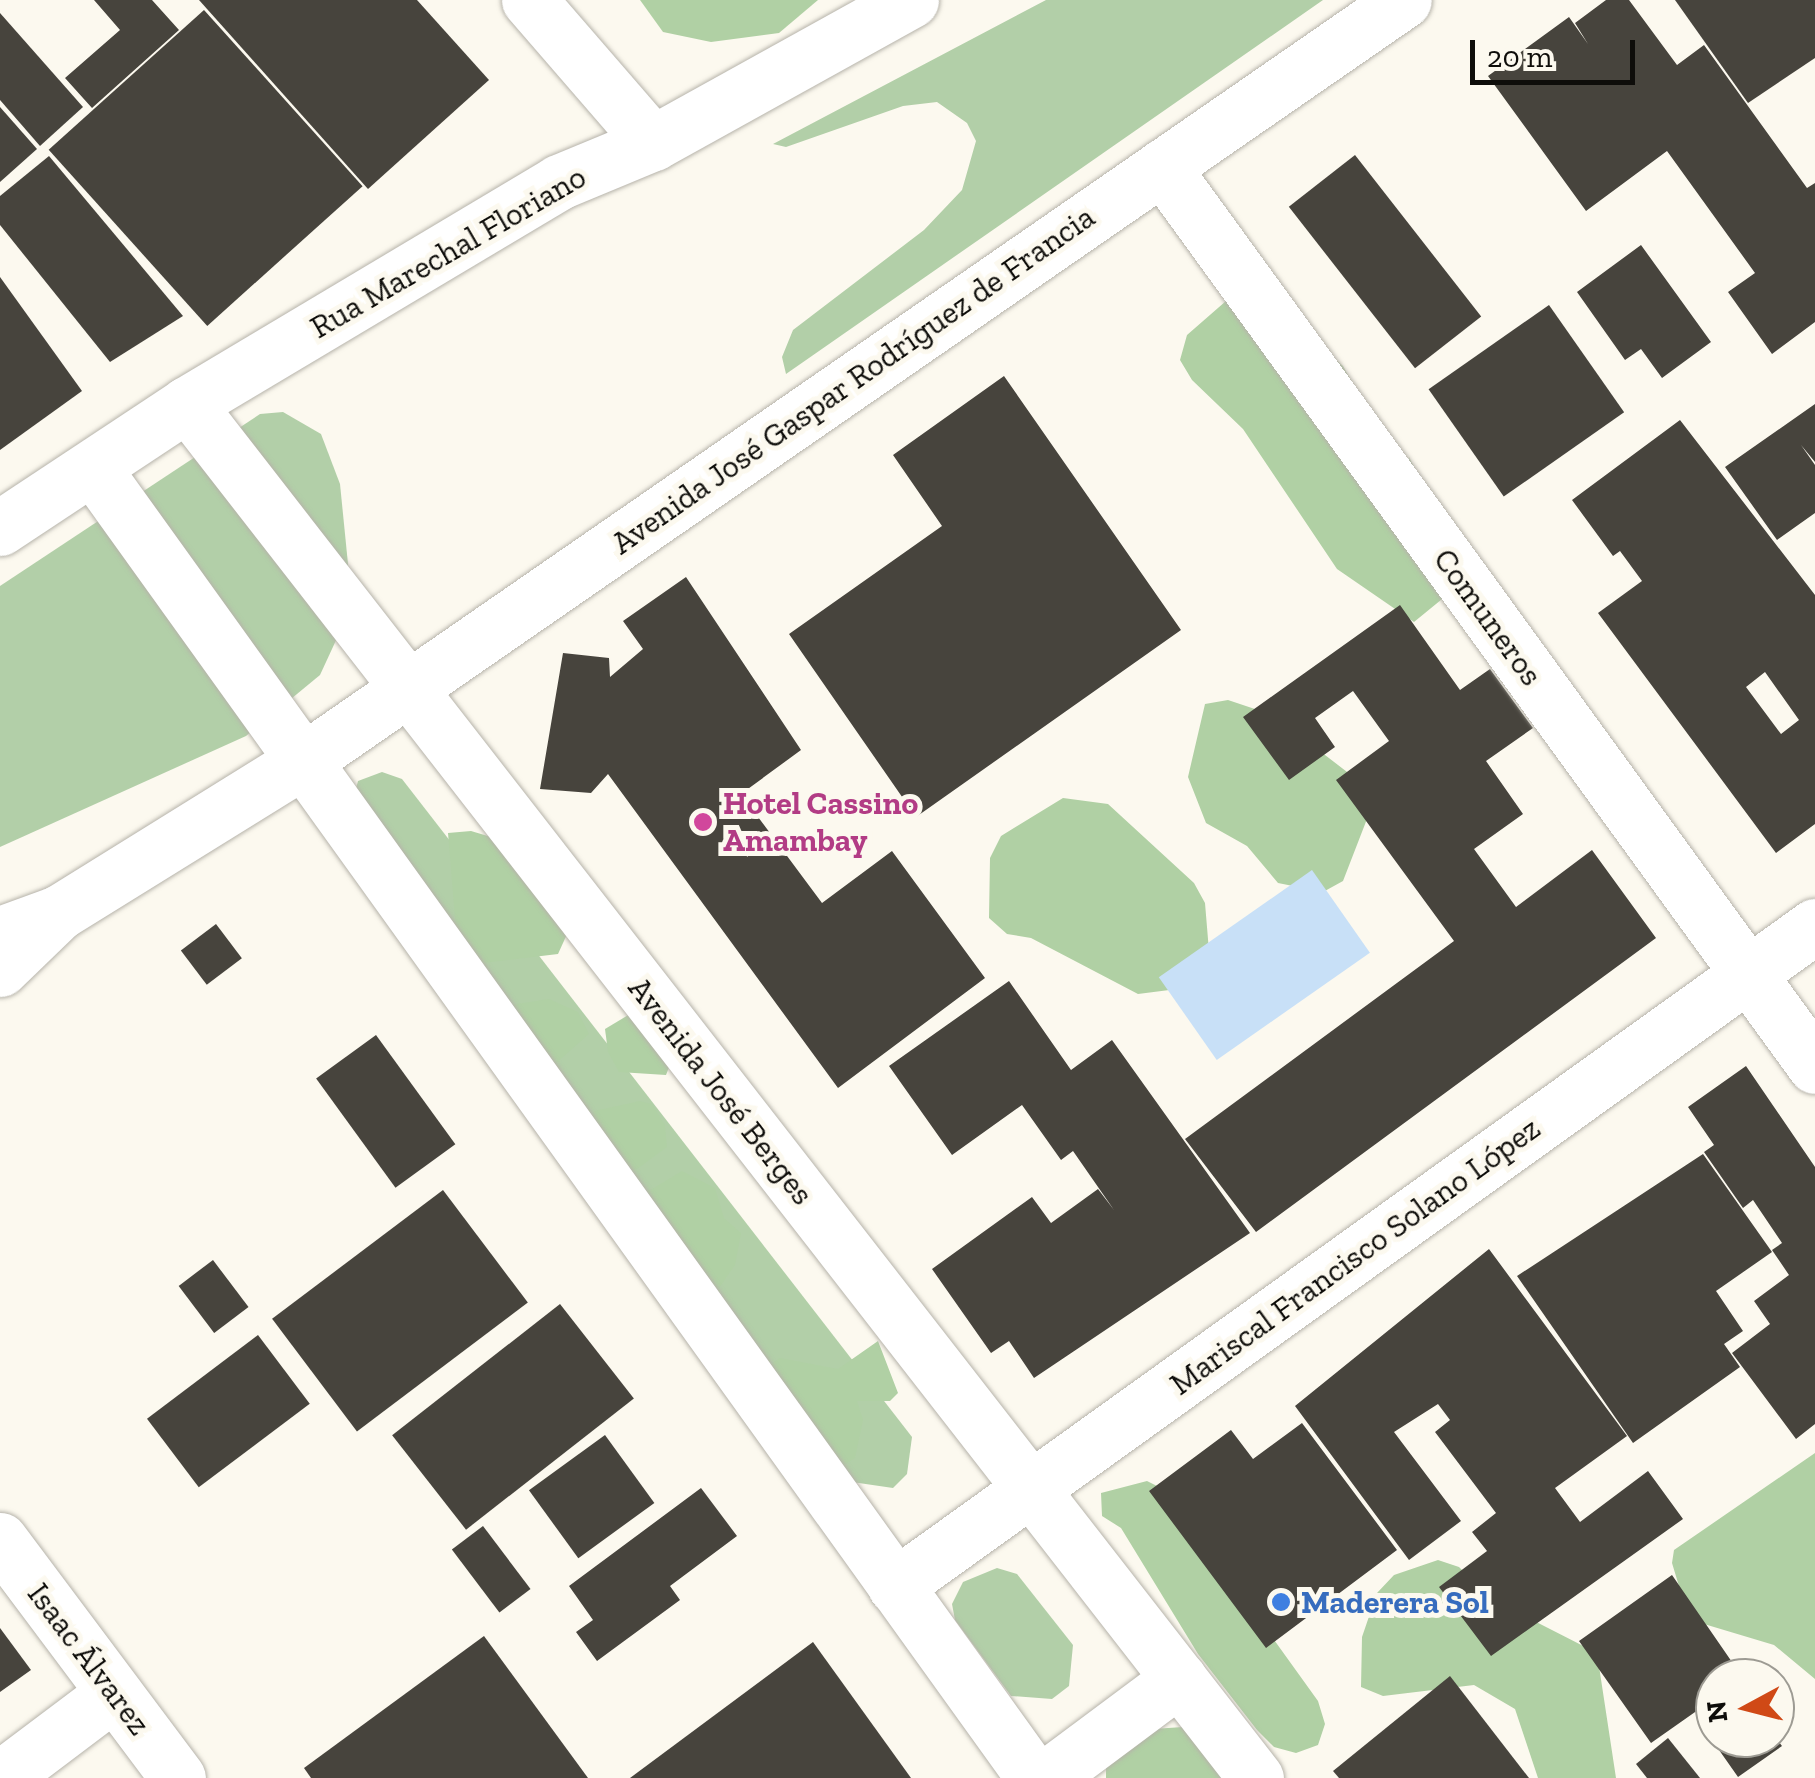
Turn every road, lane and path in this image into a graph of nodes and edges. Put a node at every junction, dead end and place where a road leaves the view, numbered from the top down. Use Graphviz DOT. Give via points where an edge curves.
graph roads {
  1 [pos="529,0"];
  2 [pos="911,0"];
  3 [pos="1404,0"];
  4 [pos="653,143"];
  5 [pos="1162,167"];
  6 [pos="187,404"];
  7 [pos="93,468"];
  8 [pos="0,528"];
  9 [pos="408,688"];
  10 [pos="302,760"];
  11 [pos="58,913"];
  12 [pos="1815,926"];
  13 [pos="0,934"];
  14 [pos="0,969"];
  15 [pos="1747,974"];
  16 [pos="1815,1066"];
  17 [pos="1030,1488"];
  18 [pos="0,1540"];
  19 [pos="895,1586"];
  20 [pos="1179,1679"];
  21 [pos="114,1693"];
  22 [pos="1,1778"];
  23 [pos="178,1778"];
  24 [pos="1034,1778"];
  25 [pos="1046,1778"];
  26 [pos="1256,1778"];
  1 -- 4 [label="main road"];
  2 -- 4 [label="main road, Rua Marechal Floriano"];
  3 -- 5 [label="main road, Avenida José Gaspar Rodríguez de Francia"];
  4 -- 6 [label="main road, Rua Marechal Floriano" via="559,182"];
  5 -- 9 [label="main road, Avenida José Gaspar Rodríguez de Francia"];
  5 -- 15 [label="main road, Comuneros"];
  6 -- 7 [label="main road, Rua Marechal Floriano"];
  6 -- 9 [label="main road, Avenida José Berges"];
  7 -- 8 [label="main road, Rua Marechal Floriano"];
  7 -- 10 [label="main road"];
  9 -- 10 [label="main road, Avenida José Gaspar Rodríguez de Francia"];
  9 -- 17 [label="main road, Avenida José Berges"];
  10 -- 11 [label="main road, Avenida José Gaspar Rodríguez de Francia"];
  10 -- 19 [label="main road"];
  11 -- 13 [label="main road"];
  11 -- 14 [label="main road"];
  12 -- 15 [label="main road, Mariscal Francisco Solano López"];
  15 -- 16 [label="main road, Comuneros"];
  15 -- 17 [label="main road, Mariscal Francisco Solano López"];
  17 -- 19 [label="main road, Mariscal Francisco Solano López"];
  17 -- 20 [label="main road, Avenida José Berges"];
  18 -- 21 [label="main road, Isaac Álvarez"];
  19 -- 24 [label="main road"];
  20 -- 25 [label="main road"];
  20 -- 26 [label="main road, Avenida José Berges"];
  21 -- 22 [label="main road"];
  21 -- 23 [label="main road, Isaac Álvarez"];
}
